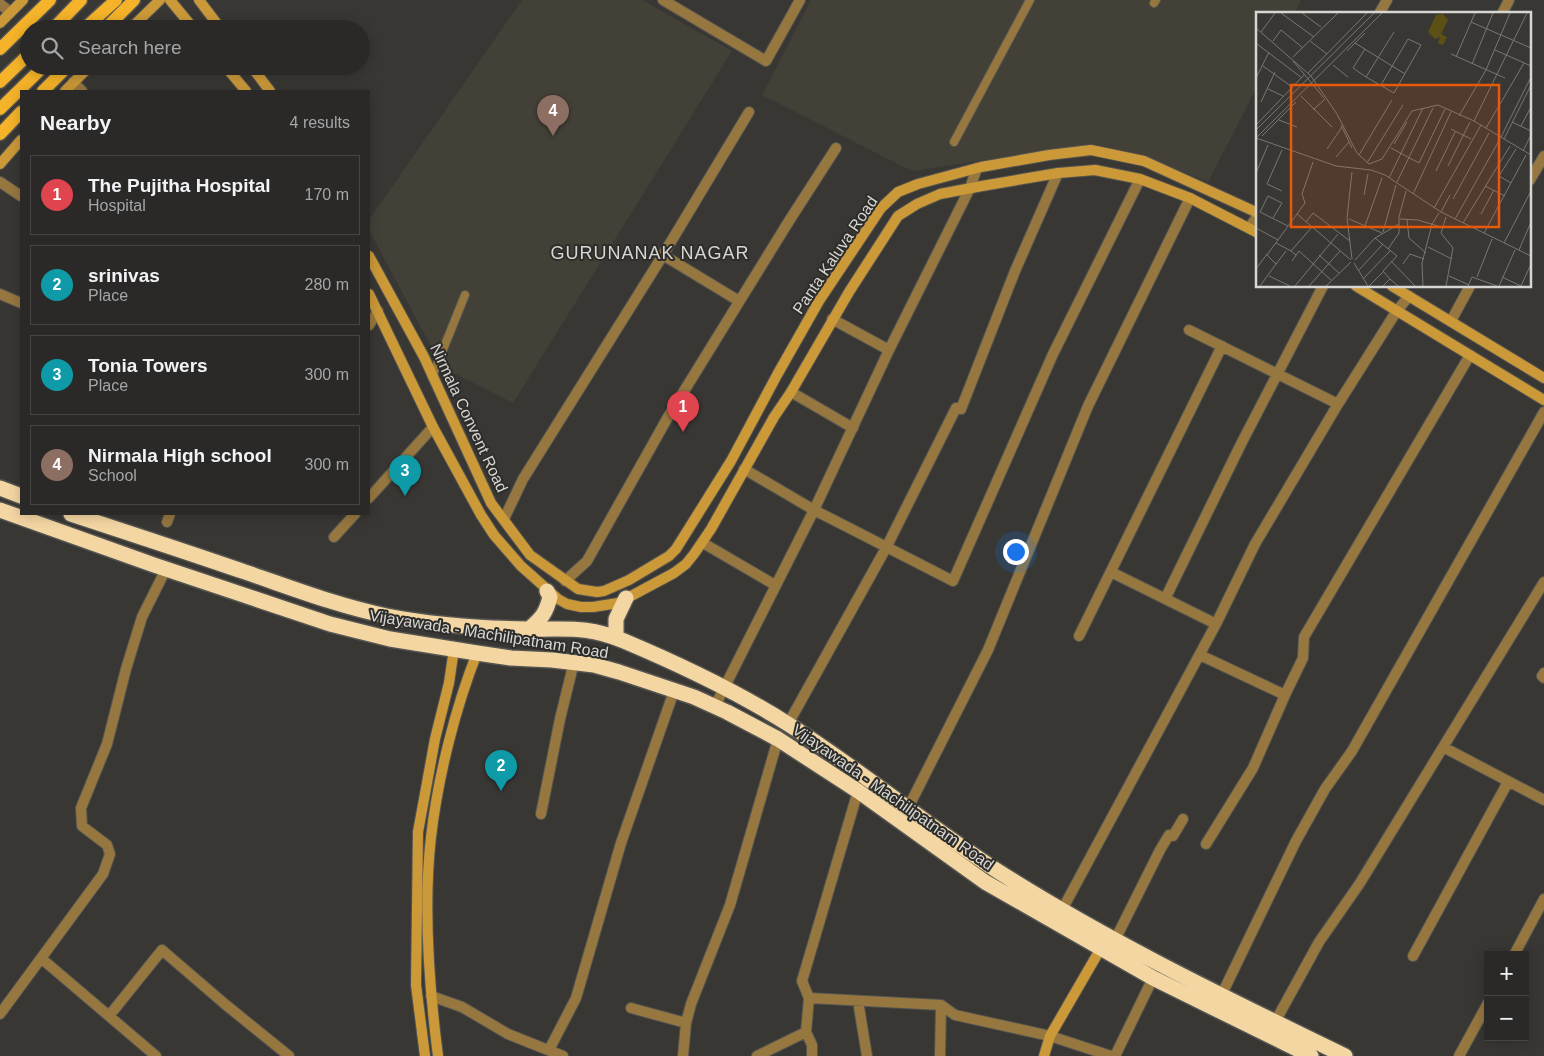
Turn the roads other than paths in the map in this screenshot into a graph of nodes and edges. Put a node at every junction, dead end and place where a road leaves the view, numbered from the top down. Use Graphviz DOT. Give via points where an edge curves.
graph roads {
  1 [pos="23,0"];
  2 [pos="50,0"];
  3 [pos="81,0"];
  4 [pos="116,0"];
  5 [pos="134,0"];
  6 [pos="160,0"];
  7 [pos="170,0"];
  8 [pos="199,0"];
  9 [pos="800,0"];
  10 [pos="1030,0"];
  11 [pos="1387,0"];
  12 [pos="1509,0"];
  13 [pos="666,1"];
  14 [pos="0,4"];
  15 [pos="10,12"];
  16 [pos="1379,12"];
  17 [pos="1503,12"];
  18 [pos="30,20"];
  19 [pos="62,20"];
  20 [pos="94,20"];
  21 [pos="115,20"];
  22 [pos="139,20"];
  23 [pos="187,20"];
  24 [pos="214,20"];
  25 [pos="0,23"];
  26 [pos="20,29"];
  27 [pos="0,49"];
  28 [pos="20,63"];
  29 [pos="35,75"];
  30 [pos="59,75"];
  31 [pos="80,75"];
  32 [pos="233,75"];
  33 [pos="258,75"];
  34 [pos="0,82"];
  35 [pos="73,82"];
  36 [pos="20,90"];
  37 [pos="20,90"];
  38 [pos="44,90"];
  39 [pos="66,90"];
  40 [pos="81,90"];
  41 [pos="245,90"];
  42 [pos="269,90"];
  43 [pos="0,110"];
  44 [pos="749,112"];
  45 [pos="20,113"];
  46 [pos="0,134"];
  47 [pos="20,141"];
  48 [pos="954,142"];
  49 [pos="836,148"];
  50 [pos="1544,156"];
  51 [pos="0,164"];
  52 [pos="977,168"];
  53 [pos="1058,173"];
  54 [pos="1532,177"];
  55 [pos="1140,179"];
  56 [pos="0,182"];
  57 [pos="970,188"];
  58 [pos="20,195"];
  59 [pos="1190,198"];
  60 [pos="1256,213"];
  61 [pos="1253,231"];
  62 [pos="663,255"];
  63 [pos="370,258"];
  64 [pos="1322,288"];
  65 [pos="1359,288"];
  66 [pos="1395,288"];
  67 [pos="1469,288"];
  68 [pos="0,294"];
  69 [pos="465,295"];
  70 [pos="370,296"];
  71 [pos="1409,296"];
  72 [pos="739,301"];
  73 [pos="20,302"];
  74 [pos="378,312"];
  75 [pos="1396,312"];
  76 [pos="832,319"];
  77 [pos="1451,321"];
  78 [pos="370,324"];
  79 [pos="1189,330"];
  80 [pos="1222,346"];
  81 [pos="889,350"];
  82 [pos="1470,355"];
  83 [pos="1278,374"];
  84 [pos="432,377"];
  85 [pos="1544,378"];
  86 [pos="792,392"];
  87 [pos="1544,400"];
  88 [pos="1338,404"];
  89 [pos="1544,412"];
  90 [pos="433,426"];
  91 [pos="852,428"];
  92 [pos="744,469"];
  93 [pos="0,488"];
  94 [pos="20,496"];
  95 [pos="370,497"];
  96 [pos="0,510"];
  97 [pos="814,510"];
  98 [pos="74,515"];
  99 [pos="354,515"];
  100 [pos="504,519"];
  101 [pos="334,537"];
  102 [pos="702,543"];
  103 [pos="886,548"];
  104 [pos="166,569"];
  105 [pos="1111,572"];
  106 [pos="268,580"];
  107 [pos="565,581"];
  108 [pos="1544,582"];
  109 [pos="775,585"];
  110 [pos="547,591"];
  111 [pos="587,591"];
  112 [pos="626,598"];
  113 [pos="1165,599"];
  114 [pos="260,600"];
  115 [pos="586,607"];
  116 [pos="1216,624"];
  117 [pos="529,629"];
  118 [pos="1080,636"];
  119 [pos="616,638"];
  120 [pos="454,649"];
  121 [pos="477,653"];
  122 [pos="1200,655"];
  123 [pos="574,662"];
  124 [pos="1544,673"];
  125 [pos="1544,678"];
  126 [pos="725,687"];
  127 [pos="674,691"];
  128 [pos="1285,695"];
  129 [pos="715,706"];
  130 [pos="788,724"];
  131 [pos="778,739"];
  132 [pos="1443,746"];
  133 [pos="1508,782"];
  134 [pos="858,791"];
  135 [pos="1544,800"];
  136 [pos="908,808"];
  137 [pos="541,814"];
  138 [pos="1183,819"];
  139 [pos="1206,844"];
  140 [pos="1544,899"];
  141 [pos="1062,910"];
  142 [pos="1115,940"];
  143 [pos="1101,948"];
  144 [pos="1516,951"];
  145 [pos="1413,956"];
  146 [pos="42,959"];
  147 [pos="1152,978"];
  148 [pos="1222,994"];
  149 [pos="431,996"];
  150 [pos="809,998"];
  151 [pos="858,1001"];
  152 [pos="942,1005"];
  153 [pos="631,1008"];
  154 [pos="1484,1010"];
  155 [pos="0,1014"];
  156 [pos="110,1016"];
  157 [pos="1275,1022"];
  158 [pos="686,1023"];
  159 [pos="806,1032"];
  160 [pos="1050,1036"];
  161 [pos="549,1050"];
  162 [pos="154,1056"];
  163 [pos="289,1056"];
  164 [pos="425,1056"];
  165 [pos="438,1056"];
  166 [pos="563,1056"];
  167 [pos="683,1056"];
  168 [pos="757,1056"];
  169 [pos="812,1056"];
  170 [pos="866,1056"];
  171 [pos="940,1056"];
  172 [pos="1044,1056"];
  173 [pos="1111,1056"];
  174 [pos="1115,1056"];
  175 [pos="1311,1056"];
  176 [pos="1345,1056"];
  177 [pos="1459,1056"];
  1 -- 15 [label="street"];
  2 -- 18 [label="main road"];
  3 -- 19 [label="main road"];
  4 -- 20 [label="main road"];
  5 -- 21 [label="main road"];
  6 -- 22 [label="street"];
  7 -- 23 [label="street"];
  8 -- 24 [label="street"];
  9 -- 13 [label="street" via="766,61"];
  10 -- 48 [label="lane"];
  11 -- 16 [label="street"];
  12 -- 17 [label="street"];
  14 -- 15 [label="street"];
  15 -- 25 [label="street"];
  26 -- 27 [label="main road"];
  28 -- 34 [label="main road"];
  29 -- 36 [label="main road"];
  30 -- 38 [label="main road"];
  31 -- 35 [label="street"];
  32 -- 41 [label="street"];
  33 -- 42 [label="street"];
  35 -- 39 [label="street"];
  35 -- 40 [label="street"];
  37 -- 43 [label="main road"];
  44 -- 62 [label="street"];
  45 -- 46 [label="main road"];
  47 -- 51 [label="street"];
  49 -- 72 [label="street"];
  50 -- 54 [label="street"];
  52 -- 57 [label="street"];
  52 -- 60 [label="street, Panta Kaluva Road" via="1092,150 1144,161"];
  52 -- 111 [label="street, Panta Kaluva Road" via="898,192 881,208 819,301 731,461 676,549 629,580 604,591"];
  53 -- 55 [label="street, Panta Kaluva Road" via="1095,170"];
  53 -- 57 [label="street, Panta Kaluva Road"];
  53 -- 103 [label="street" via="1014,271 961,409 956,408"];
  55 -- 59 [label="street, Panta Kaluva Road"];
  55 -- 103 [label="street" via="1053,354 953,581"];
  56 -- 58 [label="street"];
  57 -- 76 [label="street, Panta Kaluva Road" via="940,194 898,216"];
  57 -- 81 [label="street"];
  59 -- 61 [label="street, Panta Kaluva Road"];
  59 -- 136 [label="street" via="1088,406 988,650"];
  62 -- 72 [label="street"];
  62 -- 100 [label="street" via="523,479"];
  63 -- 84 [label="street, Nirmala Convent Road" via="410,329"];
  64 -- 83 [label="street"];
  65 -- 75 [label="street"];
  66 -- 71 [label="street"];
  67 -- 77 [label="street"];
  68 -- 73 [label="street"];
  69 -- 84 [label="lane"];
  70 -- 74 [label="street, Nirmala Convent Road"];
  71 -- 75 [label="street"];
  71 -- 77 [label="street"];
  72 -- 107 [label="street" via="668,417 587,561"];
  74 -- 78 [label="street"];
  74 -- 90 [label="street, Nirmala Convent Road"];
  75 -- 82 [label="street"];
  75 -- 88 [label="street"];
  76 -- 81 [label="street"];
  76 -- 86 [label="street, Panta Kaluva Road"];
  77 -- 85 [label="street"];
  79 -- 80 [label="street"];
  80 -- 83 [label="street"];
  80 -- 105 [label="street"];
  81 -- 91 [label="street"];
  82 -- 87 [label="street"];
  82 -- 128 [label="street" via="1304,637 1303,658"];
  83 -- 88 [label="street"];
  83 -- 113 [label="street"];
  84 -- 100 [label="street, Nirmala Convent Road" via="492,503"];
  86 -- 91 [label="street"];
  86 -- 92 [label="street, Panta Kaluva Road"];
  88 -- 116 [label="street" via="1256,544"];
  89 -- 148 [label="street" via="1352,751 1296,841"];
  90 -- 95 [label="street"];
  90 -- 110 [label="street, Nirmala Convent Road" via="494,534"];
  91 -- 97 [label="street"];
  92 -- 97 [label="street"];
  92 -- 102 [label="street, Panta Kaluva Road"];
  93 -- 94 [label="highway"];
  96 -- 104 [label="highway, Vijayawada - Machilipatnam Road"];
  97 -- 103 [label="street"];
  97 -- 109 [label="street"];
  98 -- 106 [label="highway, Vijayawada - Machilipatnam Road"];
  99 -- 101 [label="street"];
  100 -- 107 [label="street, Nirmala Convent Road" via="530,555"];
  102 -- 109 [label="street"];
  102 -- 112 [label="street, Panta Kaluva Road" via="686,564 674,573"];
  103 -- 130 [label="street"];
  104 -- 114 [label="highway, Vijayawada - Machilipatnam Road"];
  104 -- 146 [label="street" via="142,617 108,744 81,808 82,826 108,845 110,854 103,874"];
  105 -- 113 [label="street"];
  105 -- 118 [label="street"];
  106 -- 114 [label="highway"];
  106 -- 117 [label="highway, Vijayawada - Machilipatnam Road" via="335,603 388,616 462,626"];
  107 -- 111 [label="street, Nirmala Convent Road" via="578,590"];
  108 -- 132 [label="street"];
  109 -- 126 [label="street"];
  110 -- 115 [label="street, Nirmala Convent Road" via="567,604"];
  110 -- 117 [label="highway" via="550,597 548,607 542,618"];
  112 -- 115 [label="street, Panta Kaluva Road" via="618,603"];
  112 -- 119 [label="highway" via="616,619"];
  113 -- 116 [label="street"];
  114 -- 120 [label="highway, Vijayawada - Machilipatnam Road" via="330,624 390,639"];
  116 -- 122 [label="street"];
  117 -- 119 [label="highway, Vijayawada - Machilipatnam Road" via="580,628"];
  119 -- 126 [label="highway, Vijayawada - Machilipatnam Road"];
  120 -- 121 [label="highway, Vijayawada - Machilipatnam Road"];
  120 -- 164 [label="street" via="418,832 416,985"];
  121 -- 123 [label="highway, Vijayawada - Machilipatnam Road"];
  121 -- 149 [label="street" via="464,685 431,836 428,900"];
  122 -- 128 [label="street"];
  122 -- 141 [label="street"];
  123 -- 127 [label="highway, Vijayawada - Machilipatnam Road" via="619,672"];
  123 -- 137 [label="street"];
  124 -- 125 [label="street"];
  126 -- 129 [label="street"];
  126 -- 130 [label="highway, Vijayawada - Machilipatnam Road"];
  127 -- 129 [label="highway, Vijayawada - Machilipatnam Road"];
  127 -- 161 [label="street" via="621,843 576,998"];
  128 -- 139 [label="street" via="1254,768"];
  129 -- 131 [label="highway, Vijayawada - Machilipatnam Road"];
  130 -- 136 [label="highway, Vijayawada - Machilipatnam Road"];
  131 -- 134 [label="highway, Vijayawada - Machilipatnam Road"];
  131 -- 158 [label="street" via="730,905"];
  132 -- 133 [label="street"];
  132 -- 157 [label="street" via="1360,884 1319,942"];
  133 -- 135 [label="street"];
  133 -- 145 [label="street"];
  134 -- 143 [label="highway, Vijayawada - Machilipatnam Road" via="985,882"];
  134 -- 150 [label="street" via="802,981"];
  136 -- 141 [label="highway, Vijayawada - Machilipatnam Road" via="994,868"];
  138 -- 142 [label="street" via="1174,836 1169,835 1160,850"];
  140 -- 144 [label="street"];
  141 -- 142 [label="highway, Vijayawada - Machilipatnam Road"];
  142 -- 148 [label="highway, Vijayawada - Machilipatnam Road"];
  143 -- 147 [label="highway, Vijayawada - Machilipatnam Road"];
  143 -- 160 [label="street"];
  146 -- 155 [label="street"];
  146 -- 156 [label="street"];
  147 -- 174 [label="street"];
  147 -- 175 [label="highway, Vijayawada - Machilipatnam Road"];
  148 -- 157 [label="highway, Vijayawada - Machilipatnam Road"];
  149 -- 161 [label="street" via="462,1007 508,1034"];
  149 -- 165 [label="street"];
  150 -- 151 [label="street"];
  150 -- 159 [label="street"];
  151 -- 152 [label="street"];
  151 -- 170 [label="street"];
  152 -- 160 [label="street" via="955,1015"];
  152 -- 171 [label="street"];
  153 -- 158 [label="street"];
  154 -- 177 [label="street"];
  156 -- 162 [label="street"];
  156 -- 163 [label="street" via="162,950"];
  157 -- 176 [label="highway, Vijayawada - Machilipatnam Road"];
  158 -- 167 [label="street"];
  159 -- 168 [label="street"];
  159 -- 169 [label="street" via="812,1045"];
  160 -- 172 [label="street"];
  160 -- 173 [label="street"];
  161 -- 166 [label="street"];
}
